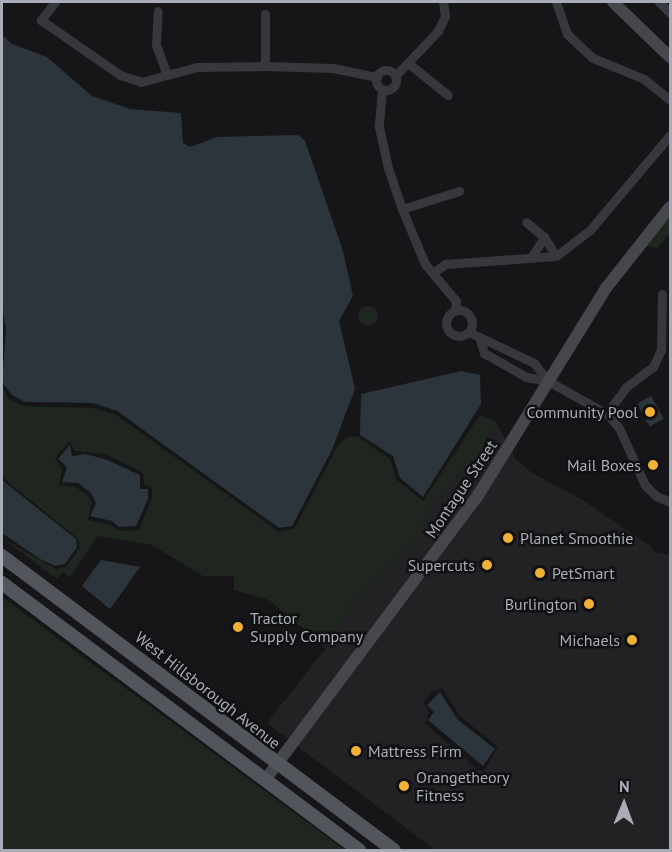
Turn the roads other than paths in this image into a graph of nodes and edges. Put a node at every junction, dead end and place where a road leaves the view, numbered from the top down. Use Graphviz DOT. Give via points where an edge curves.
graph roads {
  1 [pos="54,2"];
  2 [pos="443,2"];
  3 [pos="556,2"];
  4 [pos="613,2"];
  5 [pos="659,2"];
  6 [pos="158,10"];
  7 [pos="670,13"];
  8 [pos="265,14"];
  9 [pos="670,57"];
  10 [pos="408,63"];
  11 [pos="265,66"];
  12 [pos="167,75"];
  13 [pos="376,76"];
  14 [pos="395,76"];
  15 [pos="382,89"];
  16 [pos="448,95"];
  17 [pos="670,100"];
  18 [pos="670,135"];
  19 [pos="459,191"];
  20 [pos="670,207"];
  21 [pos="402,209"];
  22 [pos="526,222"];
  23 [pos="544,237"];
  24 [pos="556,256"];
  25 [pos="531,258"];
  26 [pos="434,272"];
  27 [pos="662,294"];
  28 [pos="456,310"];
  29 [pos="469,332"];
  30 [pos="480,339"];
  31 [pos="548,381"];
  32 [pos="606,414"];
  33 [pos="670,502"];
  34 [pos="2,555"];
  35 [pos="2,583"];
  36 [pos="277,765"];
  37 [pos="265,780"];
  38 [pos="359,850"];
  39 [pos="394,850"];
  1 -- 12 [label="street" via="42,20 120,75 141,82"];
  2 -- 10 [label="street" via="445,16 438,31"];
  3 -- 17 [label="street" via="567,34 593,58 644,79"];
  4 -- 9 [label="street"];
  5 -- 7 [label="street"];
  6 -- 12 [label="street" via="156,44"];
  8 -- 11 [label="street"];
  10 -- 14 [label="street"];
  10 -- 16 [label="street"];
  11 -- 12 [label="street" via="197,67"];
  11 -- 13 [label="street" via="333,68"];
  13 -- 14 [label="street" via="384,70"];
  13 -- 15 [label="street"];
  14 -- 15 [label="street" via="394,85"];
  15 -- 21 [label="street" via="380,127"];
  18 -- 24 [label="street" via="591,230"];
  19 -- 21 [label="street"];
  20 -- 31 [label="street, Montague Street" via="606,288"];
  21 -- 26 [label="street" via="425,264"];
  22 -- 23 [label="street"];
  23 -- 24 [label="street"];
  23 -- 25 [label="street"];
  24 -- 25 [label="street"];
  25 -- 26 [label="street" via="445,264"];
  26 -- 28 [label="street" via="456,301"];
  27 -- 32 [label="street" via="661,350 653,367 626,387"];
  28 -- 29 [label="street" via="467,312 473,321"];
  28 -- 29 [label="street" via="446,323 449,333 461,336"];
  29 -- 30 [label="street"];
  30 -- 31 [label="street" via="493,340 534,363"];
  30 -- 31 [label="street" via="484,353 526,377"];
  31 -- 32 [label="street"];
  31 -- 36 [label="street, Montague Street" via="477,497"];
  32 -- 33 [label="street" via="618,428 645,484 656,496"];
  34 -- 36 [label="main road, West Hillsborough Avenue"];
  35 -- 37 [label="main road"];
  36 -- 37 [label="street, Montague Street"];
  36 -- 39 [label="main road, West Hillsborough Avenue"];
  37 -- 38 [label="main road"];
}
